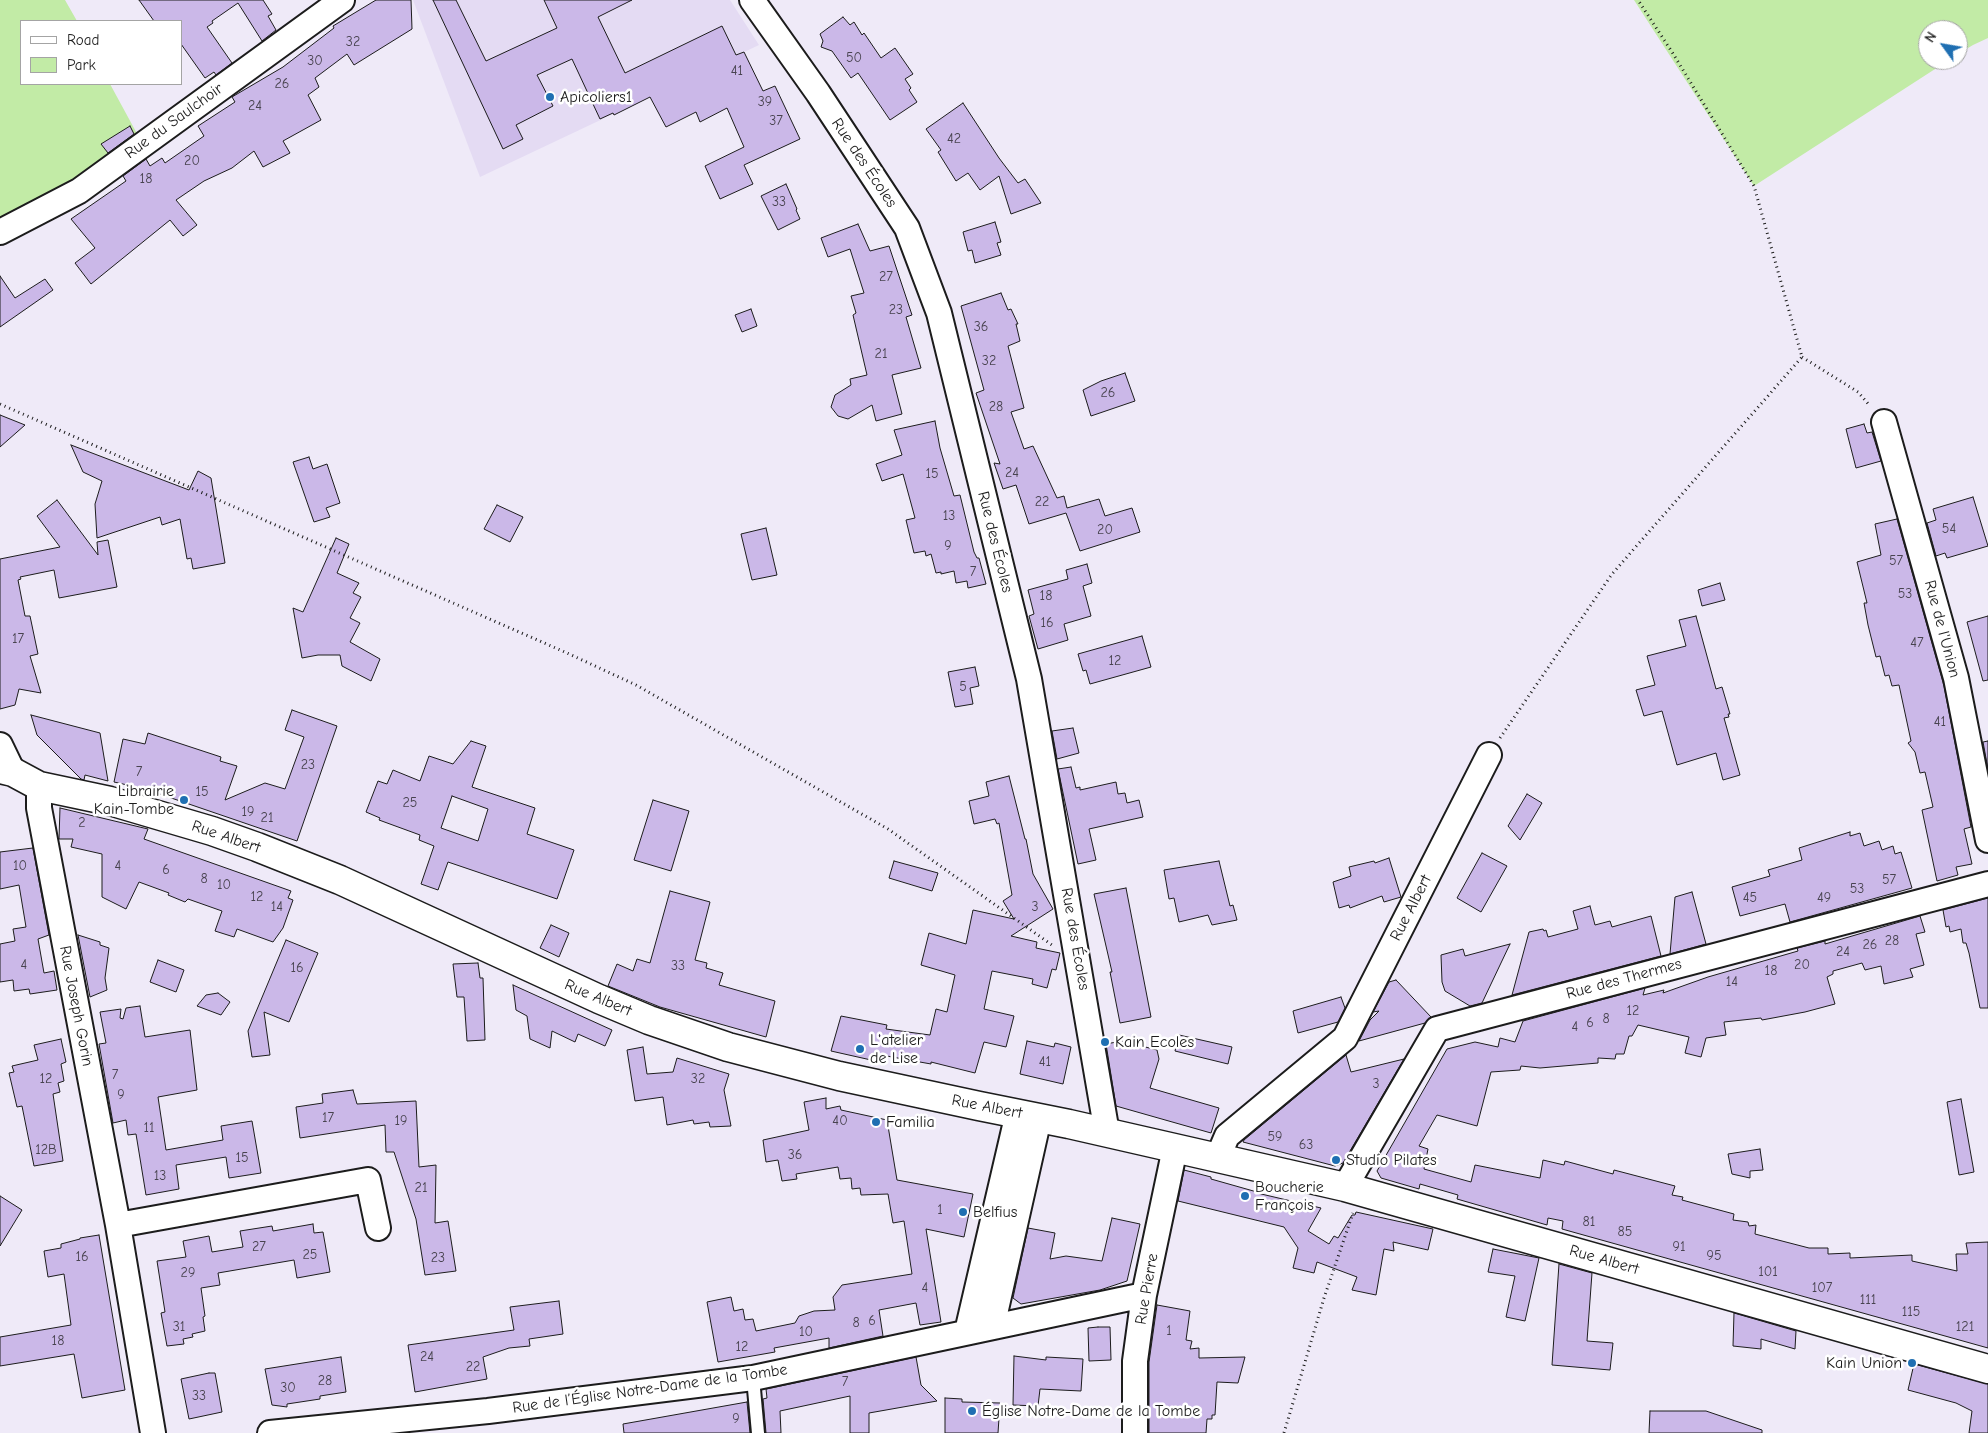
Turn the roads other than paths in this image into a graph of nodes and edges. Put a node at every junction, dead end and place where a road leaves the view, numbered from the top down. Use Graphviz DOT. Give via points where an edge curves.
graph roads {
  1 [pos="342,0"];
  2 [pos="752,0"];
  3 [pos="0,232"];
  4 [pos="1884,422"];
  5 [pos="0,745"];
  6 [pos="1488,755"];
  7 [pos="6,770"];
  8 [pos="39,786"];
  9 [pos="1988,840"];
  10 [pos="1988,884"];
  11 [pos="1028,1116"];
  12 [pos="1107,1134"];
  13 [pos="1175,1148"];
  14 [pos="1218,1157"];
  15 [pos="1353,1189"];
  16 [pos="118,1225"];
  17 [pos="378,1228"];
  18 [pos="1000,1242"];
  19 [pos="1144,1295"];
  20 [pos="992,1327"];
  21 [pos="967,1332"];
  22 [pos="1988,1369"];
  23 [pos="753,1378"];
  24 [pos="153,1433"];
  25 [pos="270,1433"];
  26 [pos="758,1433"];
  27 [pos="1135,1433"];
  1 -- 3 [label="street, Rue du Saulchoir" via="79,190"];
  2 -- 12 [label="street, Rue des Écoles" via="907,228 939,313 1029,679"];
  4 -- 9 [label="street, Rue de l'Union" via="1956,678"];
  5 -- 7 [label="street"];
  6 -- 14 [label="street, Rue Albert" via="1345,1038 1227,1136"];
  7 -- 8 [label="street, Rue Albert"];
  8 -- 11 [label="street, Rue Albert" via="110,800 257,847 340,880 599,1000 719,1044 839,1076"];
  8 -- 16 [label="street, Rue Joseph Gorin" via="39,808"];
  10 -- 15 [label="street, Rue des Thermes" via="1437,1029"];
  11 -- 12 [label="street, Rue Albert"];
  11 -- 18 [label="street"];
  12 -- 13 [label="street, Rue Albert"];
  13 -- 14 [label="street, Rue Albert"];
  13 -- 19 [label="street, Rue Pierre"];
  14 -- 15 [label="street, Rue Albert"];
  15 -- 22 [label="street, Rue Albert"];
  16 -- 17 [label="street" via="368,1180"];
  16 -- 24 [label="street, Rue Joseph Gorin"];
  18 -- 20 [label="street"];
  18 -- 21 [label="street"];
  19 -- 20 [label="street, Rue de l’Église Notre-Dame de la Tombe"];
  19 -- 27 [label="street, Rue Pierre" via="1135,1361"];
  20 -- 21 [label="street, Rue de l’Église Notre-Dame de la Tombe"];
  21 -- 23 [label="street, Rue de l’Église Notre-Dame de la Tombe"];
  23 -- 25 [label="street, Rue de l’Église Notre-Dame de la Tombe" via="498,1410"];
  23 -- 26 [label="lane"];
}
